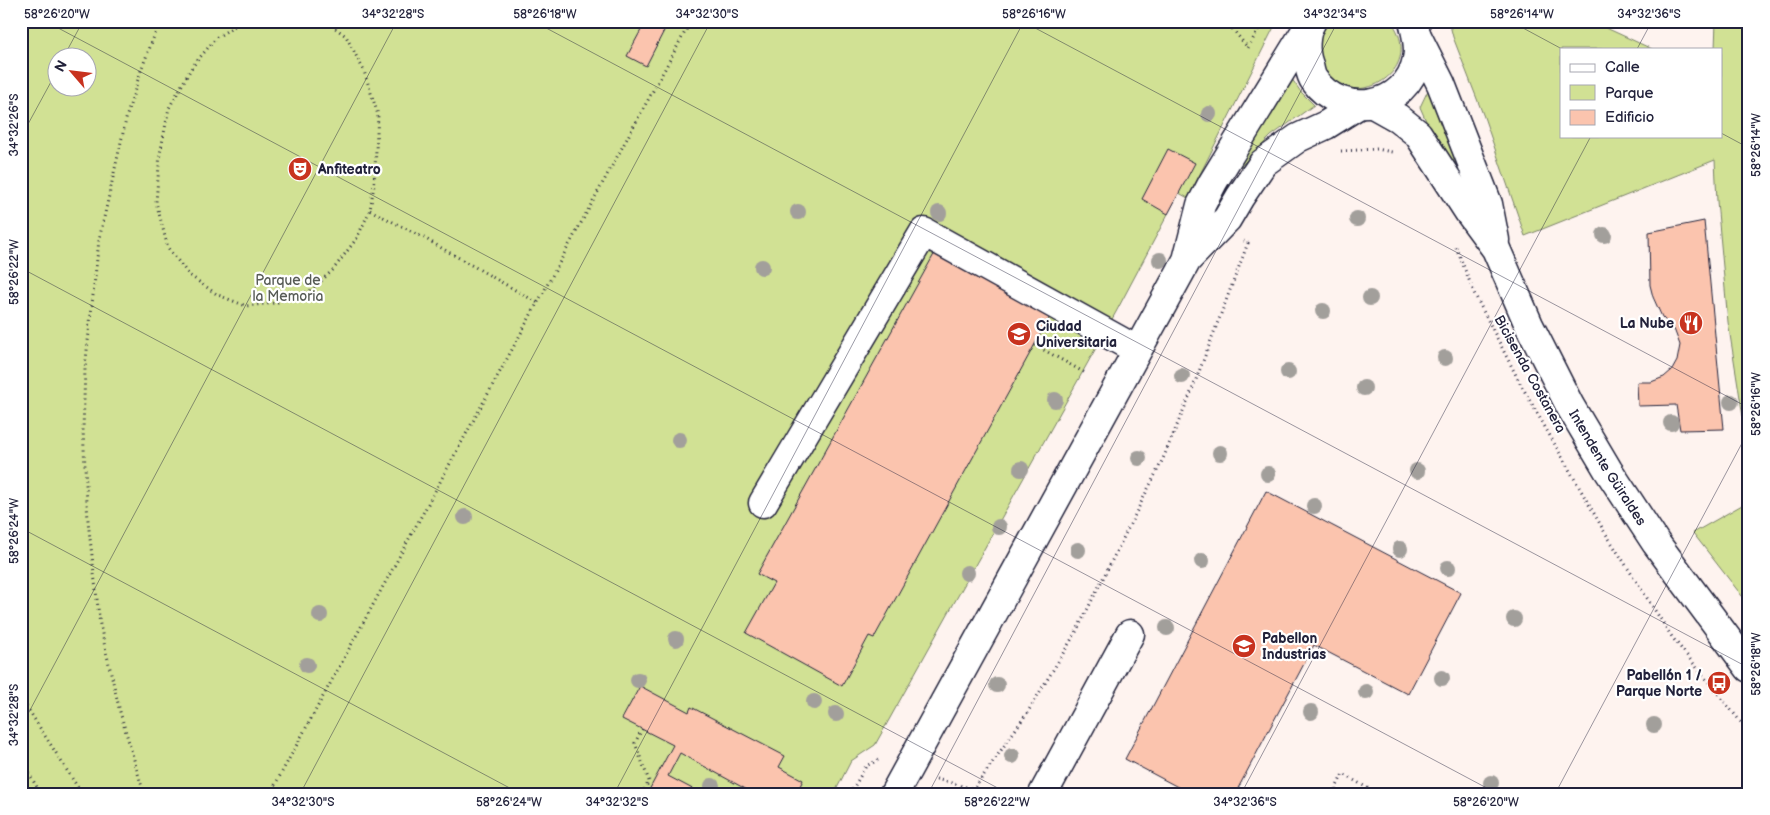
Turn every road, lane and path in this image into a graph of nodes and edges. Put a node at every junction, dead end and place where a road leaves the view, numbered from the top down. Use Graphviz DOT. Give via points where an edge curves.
graph roads {
  1 [pos="160,21"];
  2 [pos="243,21"];
  3 [pos="326,21"];
  4 [pos="691,21"];
  5 [pos="1226,21"];
  6 [pos="1262,21"];
  7 [pos="1310,24"];
  8 [pos="1415,29"];
  9 [pos="1365,105"];
  10 [pos="1335,152"];
  11 [pos="1398,154"];
  12 [pos="370,210"];
  13 [pos="1238,238"];
  14 [pos="1454,240"];
  15 [pos="1496,249"];
  16 [pos="1187,260"];
  17 [pos="538,303"];
  18 [pos="1034,345"];
  19 [pos="1137,350"];
  20 [pos="1087,374"];
  21 [pos="763,503"];
  22 [pos="1130,634"];
  23 [pos="1749,668"];
  24 [pos="21,698"];
  25 [pos="642,729"];
  26 [pos="1749,732"];
  27 [pos="21,760"];
  28 [pos="40,794"];
  29 [pos="82,794"];
  30 [pos="144,794"];
  31 [pos="270,794"];
  32 [pos="642,794"];
  33 [pos="894,794"];
  34 [pos="968,794"];
  35 [pos="1044,794"];
  36 [pos="1333,794"];
  37 [pos="1378,794"];
  1 -- 30 [label="path" via="127,115 99,240 85,369 83,430 88,521 100,625 120,712"];
  2 -- 12 [label="path" via="217,37 192,67 169,108 160,154 156,202 168,248 188,275 218,295 246,306 275,303 310,291 333,270 357,238"];
  3 -- 12 [label="path" via="346,36 364,72 378,115"];
  4 -- 17 [label="path"];
  5 -- 6 [label="path" via="1248,48"];
  7 -- 9 [label="main road, Intendente Güiraldes" via="1304,53 1313,79 1332,98"];
  7 -- 16 [label="main road" via="1201,205"];
  8 -- 9 [label="main road" via="1417,59 1409,80 1393,96"];
  8 -- 15 [label="main road, Intendente Güiraldes" via="1488,204"];
  9 -- 15 [label="main road, Intendente Güiraldes" via="1398,118 1418,134"];
  9 -- 16 [label="main road" via="1298,138 1263,163 1227,220"];
  10 -- 11 [label="path" via="1377,149"];
  12 -- 17 [label="path"];
  13 -- 34 [label="path" via="1248,243 1162,461 1076,632 1027,713"];
  14 -- 26 [label="path, Bicisenda Costanera" via="1479,304 1604,531 1672,636"];
  15 -- 23 [label="main road, Intendente Güiraldes" via="1529,325 1608,470 1656,543"];
  16 -- 19 [label="main road"];
  17 -- 31 [label="path"];
  18 -- 20 [label="path"];
  19 -- 21 [label="main road" via="924,232"];
  19 -- 33 [label="main road"];
  22 -- 35 [label="main road"];
  24 -- 29 [label="path"];
  25 -- 32 [label="path" via="634,742 649,781"];
  27 -- 28 [label="path"];
  36 -- 37 [label="path" via="1343,774"];
}
